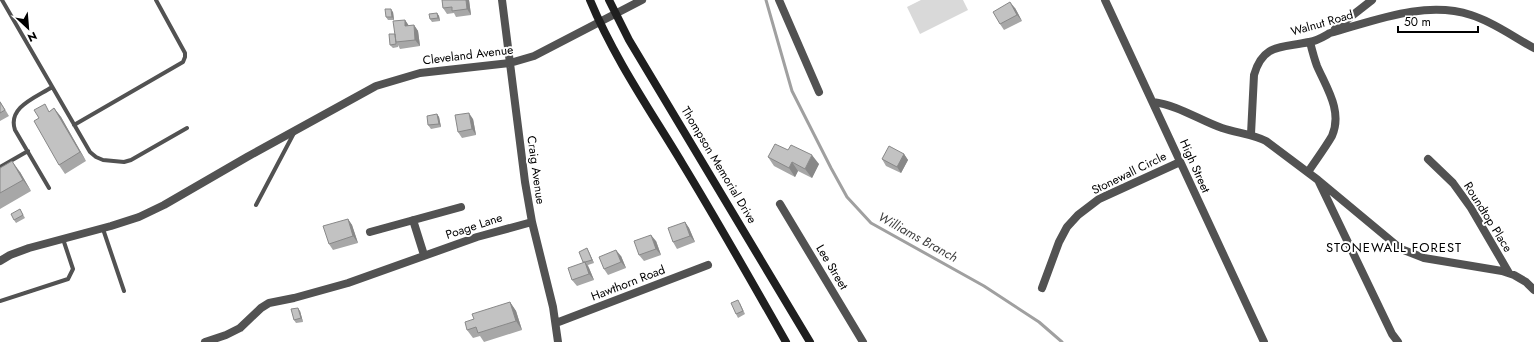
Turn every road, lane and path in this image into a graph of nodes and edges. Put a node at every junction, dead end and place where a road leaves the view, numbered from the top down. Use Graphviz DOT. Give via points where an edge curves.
graph roads {
  1 [pos="2,0"];
  2 [pos="156,0"];
  3 [pos="502,0"];
  4 [pos="590,0"];
  5 [pos="609,0"];
  6 [pos="642,0"];
  7 [pos="779,0"];
  8 [pos="1105,0"];
  9 [pos="1372,0"];
  10 [pos="615,14"];
  11 [pos="599,22"];
  12 [pos="1330,33"];
  13 [pos="1310,42"];
  14 [pos="1534,48"];
  15 [pos="510,63"];
  16 [pos="52,87"];
  17 [pos="819,92"];
  18 [pos="1153,102"];
  19 [pos="74,125"];
  20 [pos="186,128"];
  21 [pos="296,129"];
  22 [pos="1251,134"];
  23 [pos="28,151"];
  24 [pos="1428,159"];
  25 [pos="1180,162"];
  26 [pos="0,167"];
  27 [pos="1308,172"];
  28 [pos="1318,180"];
  29 [pos="49,188"];
  30 [pos="780,204"];
  31 [pos="256,205"];
  32 [pos="461,207"];
  33 [pos="413,220"];
  34 [pos="532,222"];
  35 [pos="102,229"];
  36 [pos="370,232"];
  37 [pos="63,239"];
  38 [pos="424,255"];
  39 [pos="0,261"];
  40 [pos="708,265"];
  41 [pos="1509,273"];
  42 [pos="1042,288"];
  43 [pos="1534,290"];
  44 [pos="124,291"];
  45 [pos="0,301"];
  46 [pos="556,323"];
  47 [pos="205,342"];
  48 [pos="558,342"];
  49 [pos="786,342"];
  50 [pos="810,342"];
  51 [pos="863,342"];
  52 [pos="1264,342"];
  53 [pos="1398,342"];
  1 -- 16 [label="lane"];
  2 -- 19 [label="lane" via="185,53 183,62"];
  3 -- 15 [label="street, Craig Avenue"];
  4 -- 11 [label="main road"];
  5 -- 10 [label="main road, Thompson Memorial Drive"];
  6 -- 10 [label="street, Cleveland Avenue"];
  7 -- 17 [label="street"];
  8 -- 18 [label="street, High Street"];
  9 -- 12 [label="street"];
  10 -- 11 [label="street, Cleveland Avenue"];
  10 -- 50 [label="main road, Thompson Memorial Drive"];
  11 -- 15 [label="street, Cleveland Avenue" via="534,56"];
  11 -- 49 [label="main road"];
  12 -- 13 [label="street, Walnut Road"];
  12 -- 14 [label="street, Walnut Road" via="1395,15 1433,11 1457,12 1488,21"];
  13 -- 22 [label="street, Walnut Road" via="1276,47 1262,57 1254,75"];
  13 -- 27 [label="street" via="1317,67 1331,97 1335,119 1332,134"];
  15 -- 21 [label="street, Cleveland Avenue" via="420,73 396,79 376,86"];
  15 -- 34 [label="street, Craig Avenue"];
  16 -- 19 [label="lane"];
  16 -- 23 [label="lane" via="15,112 14,127"];
  18 -- 22 [label="street" via="1165,103 1222,128"];
  18 -- 25 [label="street, High Street"];
  19 -- 20 [label="lane" via="90,152 103,160 116,162 131,160"];
  21 -- 31 [label="lane"];
  21 -- 35 [label="street, Cleveland Avenue" via="164,206"];
  22 -- 27 [label="street" via="1266,141"];
  23 -- 26 [label="lane"];
  23 -- 29 [label="lane"];
  24 -- 41 [label="street, Roundtop Place" via="1453,183 1471,208"];
  25 -- 42 [label="street, Stonewall Circle" via="1099,199 1078,214 1059,242"];
  25 -- 52 [label="street, High Street"];
  27 -- 28 [label="street"];
  28 -- 41 [label="street" via="1401,249 1424,258"];
  28 -- 53 [label="street" via="1388,327"];
  30 -- 51 [label="street, Lee Street"];
  32 -- 33 [label="street"];
  33 -- 36 [label="street"];
  33 -- 38 [label="street"];
  34 -- 38 [label="street, Poage Lane"];
  34 -- 46 [label="street, Craig Avenue"];
  35 -- 37 [label="street, Cleveland Avenue"];
  35 -- 44 [label="lane"];
  37 -- 39 [label="street, Cleveland Avenue" via="29,248"];
  37 -- 45 [label="lane" via="73,269 68,279"];
  38 -- 47 [label="street, Poage Lane" via="348,283 270,303 240,328"];
  40 -- 46 [label="street, Hawthorn Road"];
  41 -- 43 [label="street" via="1526,282"];
  46 -- 48 [label="street, Craig Avenue"];
}
